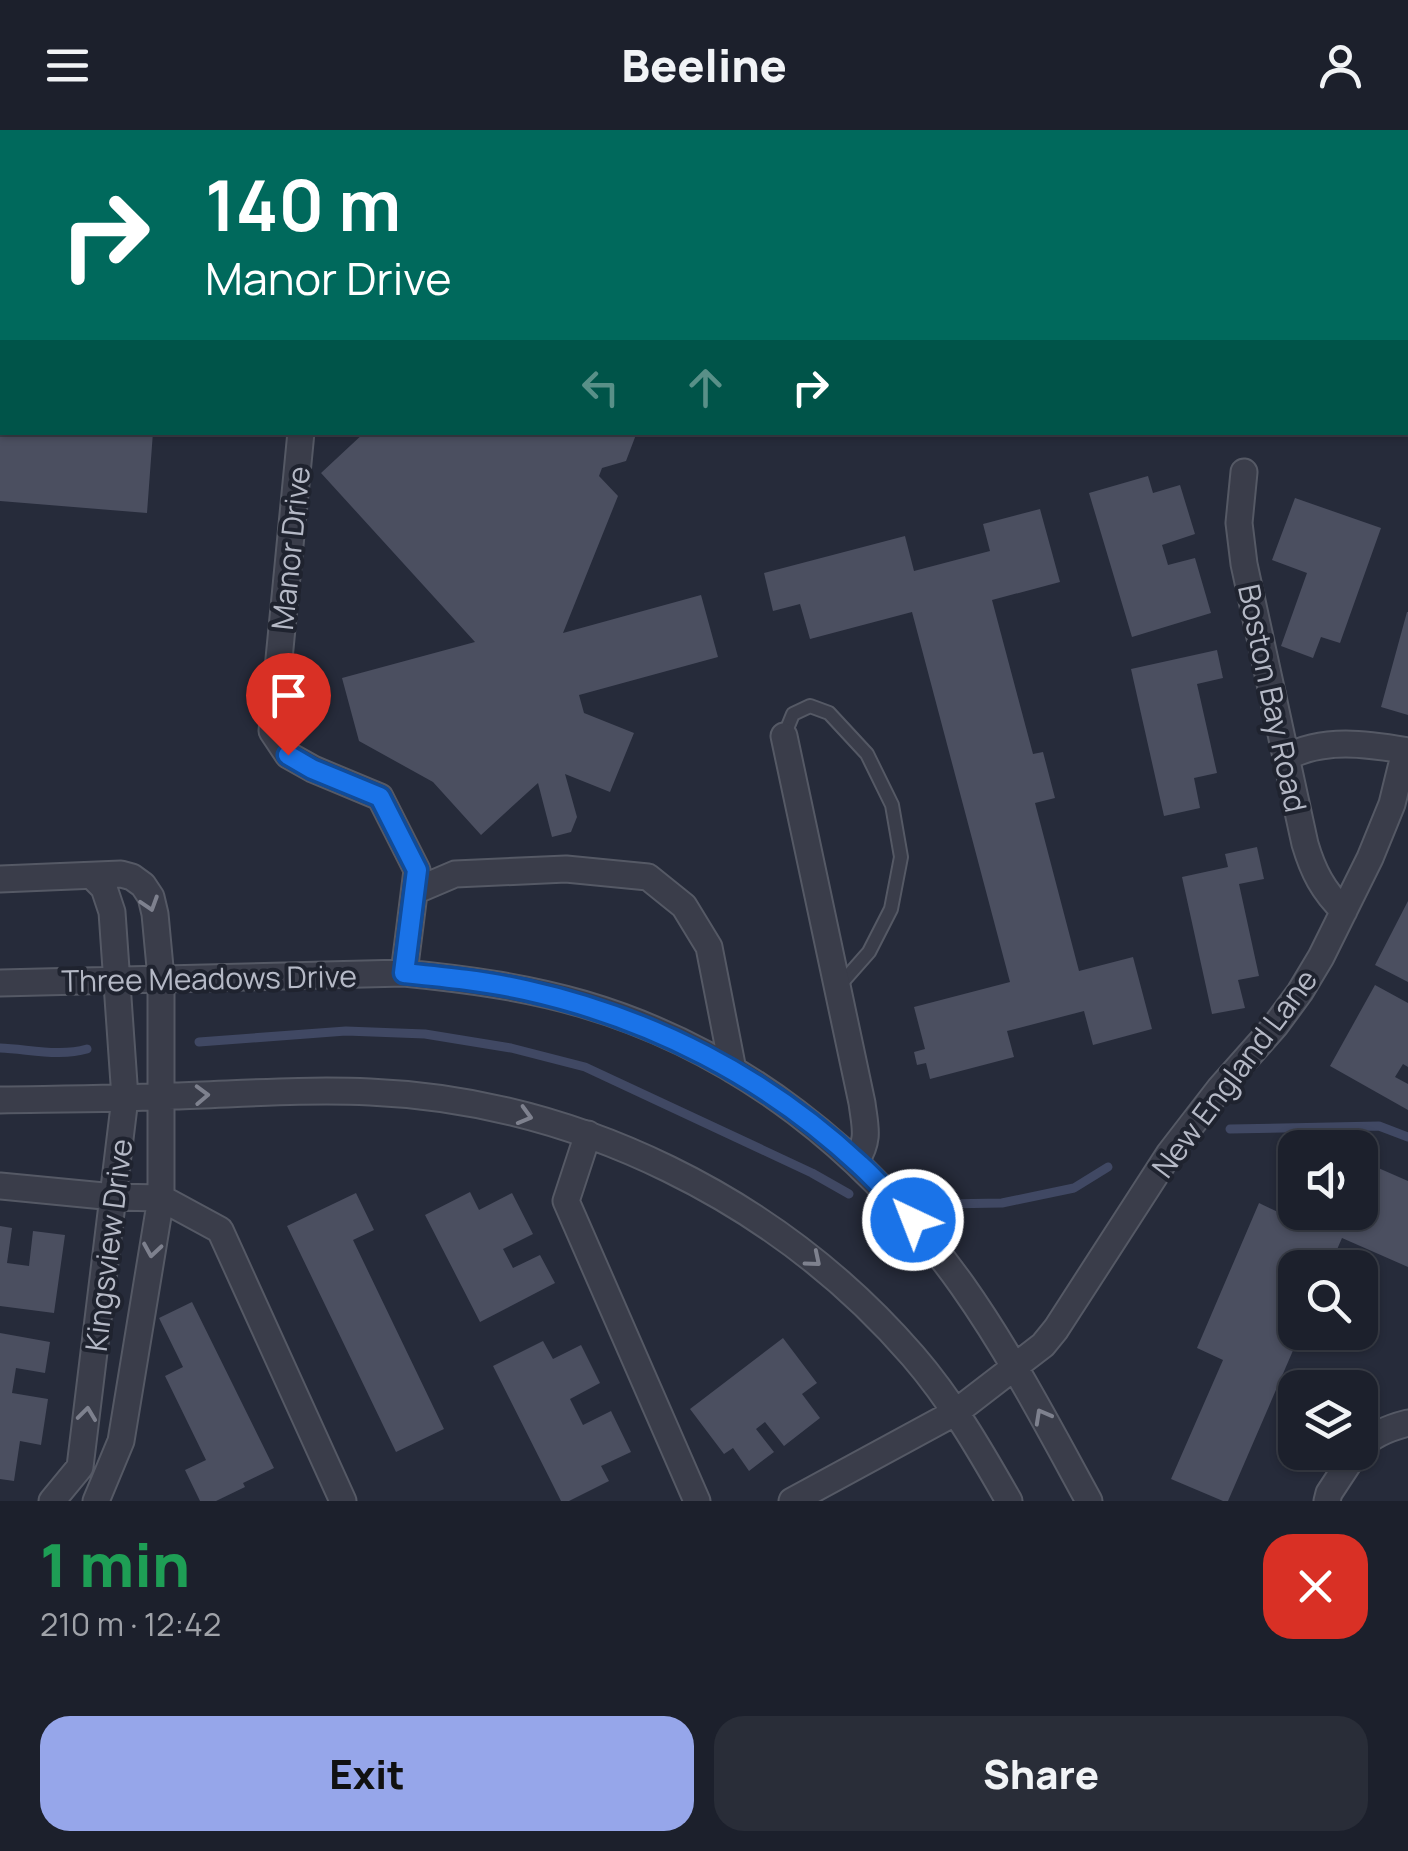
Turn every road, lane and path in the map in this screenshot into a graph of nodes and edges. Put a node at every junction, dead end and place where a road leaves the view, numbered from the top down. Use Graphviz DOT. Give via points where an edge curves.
graph roads {
  1 [pos="301,435"];
  2 [pos="1244,472"];
  3 [pos="784,736"];
  4 [pos="1406,751"];
  5 [pos="1286,758"];
  6 [pos="92,876"];
  7 [pos="0,879"];
  8 [pos="416,890"];
  9 [pos="1344,911"];
  10 [pos="404,973"];
  11 [pos="160,978"];
  12 [pos="116,979"];
  13 [pos="0,983"];
  14 [pos="838,988"];
  15 [pos="733,1070"];
  16 [pos="162,1097"];
  17 [pos="125,1098"];
  18 [pos="0,1100"];
  19 [pos="588,1134"];
  20 [pos="856,1161"];
  21 [pos="0,1186"];
  22 [pos="114,1197"];
  23 [pos="161,1198"];
  24 [pos="1014,1367"];
  25 [pos="956,1412"];
  26 [pos="1408,1423"];
  27 [pos="1378,1435"];
  28 [pos="1345,1470"];
  29 [pos="52,1501"];
  30 [pos="96,1501"];
  31 [pos="343,1501"];
  32 [pos="696,1501"];
  33 [pos="792,1501"];
  34 [pos="1009,1501"];
  35 [pos="1090,1501"];
  36 [pos="1327,1501"];
  1 -- 8 [label="street, Manor Drive" via="272,730 288,755 380,797 417,870"];
  2 -- 5 [label="street, Boston Bay Road" via="1244,564"];
  3 -- 14 [label="street"];
  3 -- 14 [label="lane" via="793,714 810,706 829,713 867,754 892,805 901,857 892,910 870,952"];
  4 -- 5 [label="street, New England Lane" via="1337,744"];
  4 -- 9 [label="street, New England Lane" via="1392,804"];
  5 -- 9 [label="street, Boston Bay Road" via="1312,869"];
  6 -- 7 [label="street"];
  6 -- 11 [label="street, Kingsview Drive, one-way" via="121,874 144,886 155,914"];
  6 -- 12 [label="street, Kingsview Drive" via="109,898"];
  8 -- 10 [label="street, Manor Drive"];
  8 -- 15 [label="street" via="455,874 566,869 648,877 684,906 710,947"];
  9 -- 24 [label="street, New England Lane" via="1300,992 1169,1154 1056,1330"];
  10 -- 11 [label="street, Three Meadows Drive"];
  10 -- 15 [label="street, Three Meadows Drive" via="584,1004 644,1025"];
  11 -- 12 [label="street, Three Meadows Drive"];
  11 -- 16 [label="street, Kingsview Drive"];
  12 -- 13 [label="street, Three Meadows Drive"];
  12 -- 17 [label="street, Kingsview Drive"];
  14 -- 20 [label="street" via="866,1136"];
  15 -- 20 [label="street, Three Meadows Drive"];
  16 -- 17 [label="street"];
  16 -- 19 [label="street, one-way" via="372,1092 454,1100"];
  16 -- 23 [label="street, Kingsview Drive"];
  17 -- 18 [label="street"];
  17 -- 22 [label="street, Kingsview Drive"];
  19 -- 25 [label="street, one-way" via="724,1198 811,1258 874,1312"];
  19 -- 32 [label="street" via="566,1202"];
  20 -- 24 [label="street, Three Meadows Drive" via="913,1220"];
  21 -- 22 [label="street"];
  22 -- 23 [label="street"];
  29 -- 22 [label="street, Kingsview Drive, one-way" via="80,1467"];
  23 -- 30 [label="street, Kingsview Drive, one-way" via="122,1441"];
  23 -- 31 [label="street" via="220,1230"];
  24 -- 25 [label="street, New England Lane"];
  35 -- 24 [label="street, Three Meadows Drive, one-way"];
  25 -- 33 [label="street, New England Lane"];
  25 -- 34 [label="street"];
  26 -- 27 [label="street"];
  28 -- 36 [label="street"];
}
